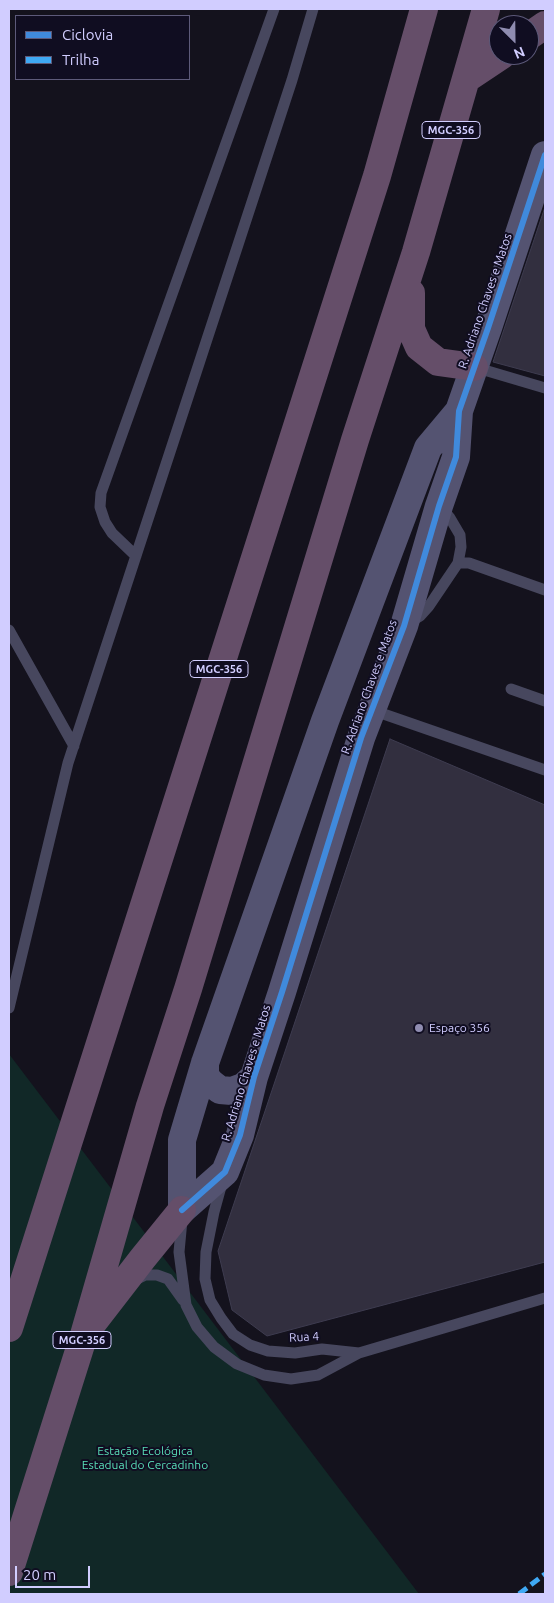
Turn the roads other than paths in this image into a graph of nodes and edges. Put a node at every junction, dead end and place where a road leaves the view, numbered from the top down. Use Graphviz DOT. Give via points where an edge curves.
graph roads {
  1 [pos="274,9"];
  2 [pos="313,9"];
  3 [pos="424,9"];
  4 [pos="486,9"];
  5 [pos="489,64"];
  6 [pos="466,79"];
  7 [pos="545,155"];
  8 [pos="416,252"];
  9 [pos="474,368"];
  10 [pos="545,388"];
  11 [pos="459,411"];
  12 [pos="439,506"];
  13 [pos="136,556"];
  14 [pos="458,563"];
  15 [pos="545,590"];
  16 [pos="404,626"];
  17 [pos="9,630"];
  18 [pos="511,689"];
  19 [pos="545,701"];
  20 [pos="371,710"];
  21 [pos="74,746"];
  22 [pos="545,770"];
  23 [pos="9,1008"];
  24 [pos="205,1063"];
  25 [pos="254,1077"];
  26 [pos="225,1172"];
  27 [pos="182,1210"];
  28 [pos="122,1287"];
  29 [pos="545,1298"];
  30 [pos="186,1305"];
  31 [pos="9,1328"];
  32 [pos="84,1336"];
  33 [pos="358,1353"];
  34 [pos="9,1572"];
  1 -- 13 [label="lane" via="102,493 100,507 105,522"];
  2 -- 13 [label="lane"];
  3 -- 31 [label="highway, MGC-356" via="377,176"];
  4 -- 6 [label="highway, MGC-356"];
  5 -- 6 [label="highway"];
  6 -- 8 [label="highway, MGC-356"];
  7 -- 9 [label="street, R. Adriano Chaves e Matos"];
  8 -- 9 [label="highway" via="410,304 411,329 419,347 438,362"];
  8 -- 32 [label="highway, MGC-356" via="150,1106"];
  9 -- 10 [label="lane"];
  9 -- 11 [label="street, R. Adriano Chaves e Matos"];
  11 -- 12 [label="street, R. Adriano Chaves e Matos" via="456,457"];
  11 -- 24 [label="street, R. Adriano Chaves e Matos" via="428,448 325,720"];
  12 -- 14 [label="lane" via="460,535"];
  12 -- 16 [label="street, R. Adriano Chaves e Matos"];
  13 -- 21 [label="lane"];
  14 -- 15 [label="lane" via="468,562"];
  14 -- 16 [label="lane" via="429,606"];
  16 -- 20 [label="street, R. Adriano Chaves e Matos"];
  17 -- 21 [label="lane"];
  18 -- 19 [label="lane"];
  20 -- 22 [label="lane"];
  20 -- 25 [label="street, R. Adriano Chaves e Matos"];
  21 -- 23 [label="lane"];
  24 -- 25 [label="street" via="205,1076 220,1090 232,1091 243,1087"];
  24 -- 27 [label="street, R. Adriano Chaves e Matos" via="182,1140"];
  25 -- 26 [label="street, R. Adriano Chaves e Matos" via="240,1135"];
  26 -- 27 [label="street, R. Adriano Chaves e Matos"];
  26 -- 33 [label="lane, Rua 4" via="208,1244 205,1279 210,1300 221,1318 233,1334 268,1351 295,1353 322,1349"];
  27 -- 28 [label="highway"];
  27 -- 30 [label="lane" via="179,1252"];
  28 -- 30 [label="lane" via="145,1275 157,1275 168,1279"];
  28 -- 32 [label="highway"];
  29 -- 33 [label="lane, Rua 4"];
  30 -- 33 [label="lane" via="197,1328 214,1348 237,1364 264,1375 291,1379 318,1375"];
  32 -- 34 [label="highway, MGC-356"];
}
